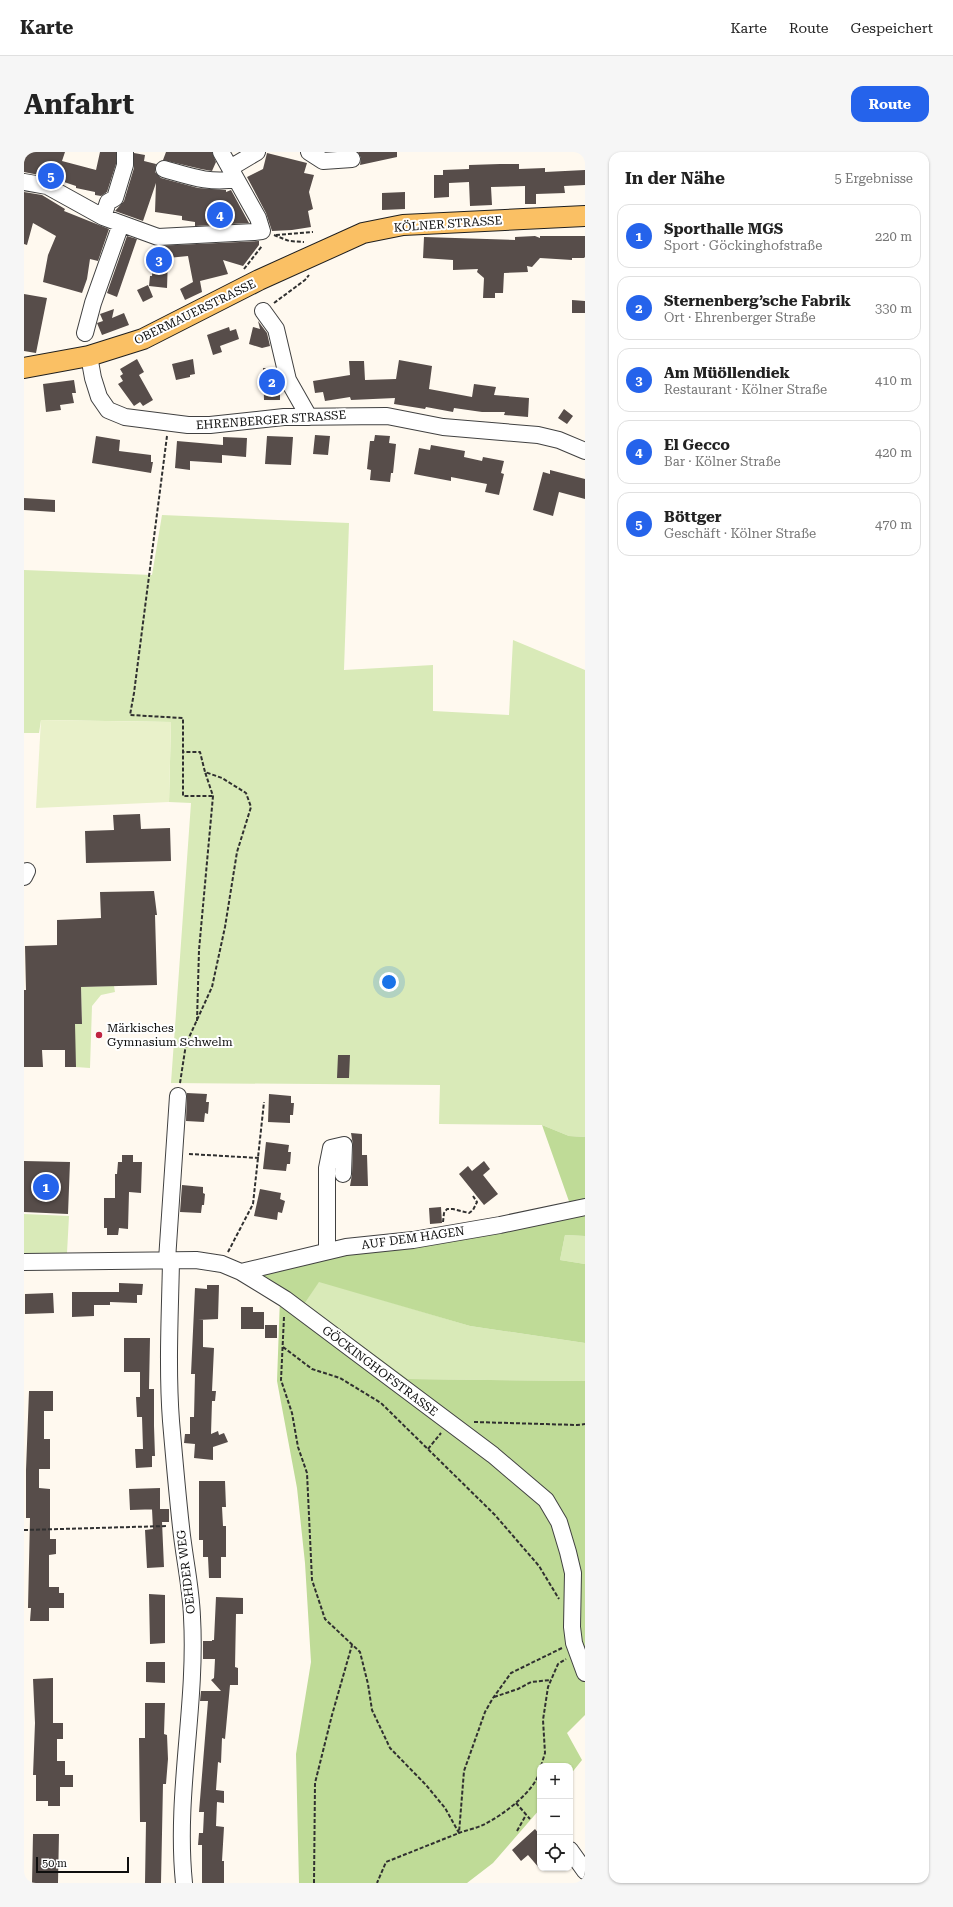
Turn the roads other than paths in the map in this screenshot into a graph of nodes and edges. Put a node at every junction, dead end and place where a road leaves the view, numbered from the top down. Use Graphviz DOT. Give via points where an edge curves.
graph roads {
  1 [pos="125,152"];
  2 [pos="221,152"];
  3 [pos="257,152"];
  4 [pos="309,152"];
  5 [pos="352,159"];
  6 [pos="164,169"];
  7 [pos="233,173"];
  8 [pos="24,182"];
  9 [pos="585,216"];
  10 [pos="102,217"];
  11 [pos="121,224"];
  12 [pos="316,253"];
  13 [pos="263,311"];
  14 [pos="84,333"];
  15 [pos="89,356"];
  16 [pos="24,368"];
  17 [pos="309,417"];
  18 [pos="585,451"];
  19 [pos="178,1096"];
  20 [pos="343,1174"];
  21 [pos="585,1207"];
  22 [pos="327,1251"];
  23 [pos="169,1260"];
  24 [pos="24,1262"];
  25 [pos="241,1272"];
  26 [pos="585,1673"];
  27 [pos="573,1857"];
  28 [pos="582,1877"];
  29 [pos="184,1883"];
  1 -- 10 [label="street" via="125,165 115,198 108,202"];
  2 -- 7 [label="street"];
  3 -- 7 [label="street"];
  4 -- 5 [label="street" via="323,161"];
  6 -- 7 [label="street" via="202,180 221,181"];
  7 -- 11 [label="street" via="268,233 158,237"];
  8 -- 10 [label="street" via="47,186"];
  9 -- 12 [label="main road, KÖLNER STRASSE" via="404,225 363,233"];
  10 -- 11 [label="street"];
  11 -- 14 [label="street"];
  12 -- 15 [label="main road, OBERMAUERSTRASSE" via="143,339"];
  13 -- 17 [label="street" via="276,329 288,380"];
  15 -- 16 [label="main road, OBERMAUERSTRASSE"];
  15 -- 17 [label="street, EHRENBERGER STRASSE" via="99,397 108,410 125,417 169,424 210,425"];
  17 -- 18 [label="street, EHRENBERGER STRASSE" via="387,416 443,427 510,431 559,440"];
  19 -- 23 [label="street, OEHDER WEG"];
  20 -- 22 [label="street" via="344,1145 332,1148 328,1168"];
  21 -- 22 [label="street, AUF DEM HAGEN" via="419,1239"];
  22 -- 25 [label="street, AUF DEM HAGEN"];
  23 -- 24 [label="street, GÖCKINGHOFSTRASSE"];
  23 -- 25 [label="street, GÖCKINGHOFSTRASSE" via="196,1260 222,1264"];
  23 -- 29 [label="street, OEHDER WEG" via="171,1418 192,1616 193,1668 181,1856"];
  25 -- 26 [label="street, GÖCKINGHOFSTRASSE" via="285,1299 492,1454 537,1492 552,1509 563,1535 573,1573 572,1627 574,1643"];
  27 -- 28 [label="street"];
}
